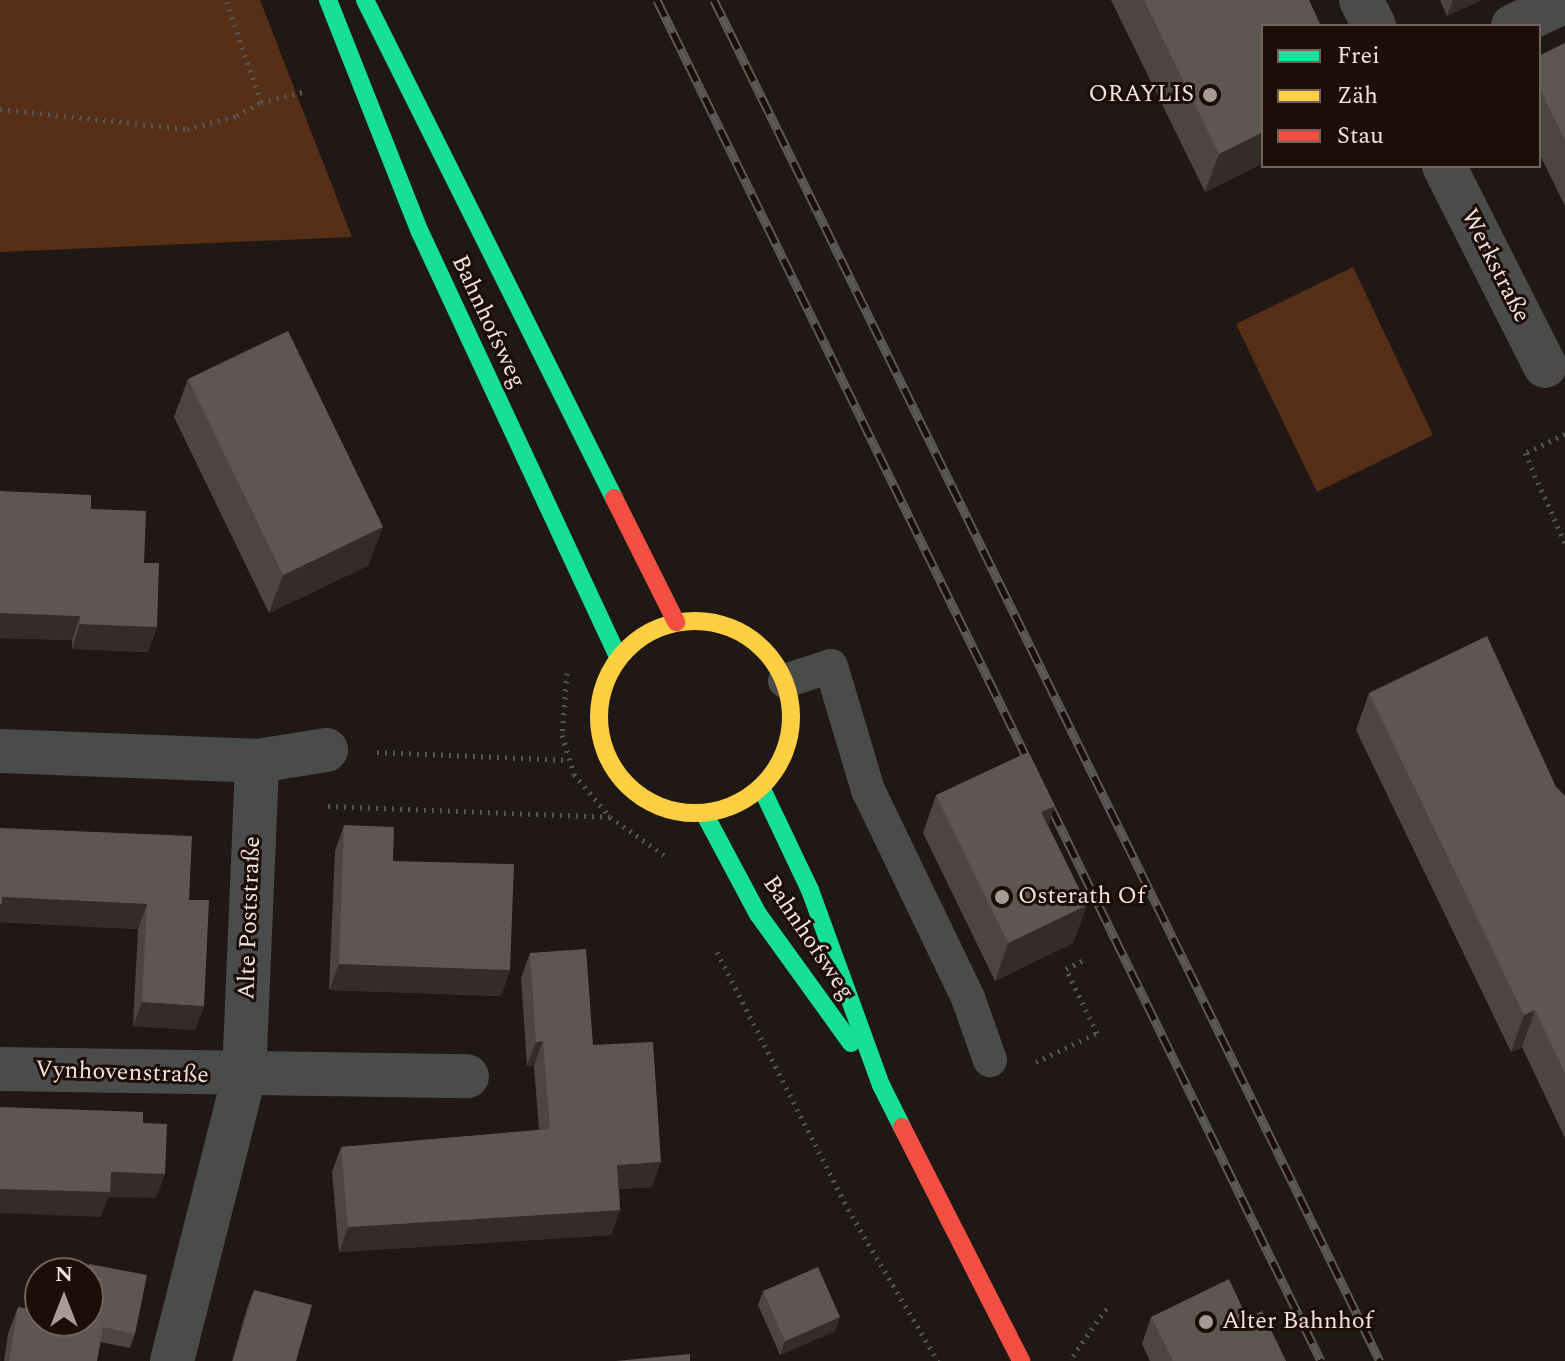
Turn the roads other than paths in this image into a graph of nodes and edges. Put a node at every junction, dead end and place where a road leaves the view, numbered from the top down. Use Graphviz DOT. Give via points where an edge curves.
graph roads {
  1 [pos="328,0"];
  2 [pos="365,0"];
  3 [pos="1361,0"];
  4 [pos="1565,1"];
  5 [pos="1373,24"];
  6 [pos="1517,24"];
  7 [pos="1445,168"];
  8 [pos="1545,366"];
  9 [pos="676,622"];
  10 [pos="619,658"];
  11 [pos="785,681"];
  12 [pos="326,750"];
  13 [pos="0,751"];
  14 [pos="256,782"];
  15 [pos="761,787"];
  16 [pos="704,813"];
  17 [pos="990,1060"];
  18 [pos="0,1069"];
  19 [pos="244,1076"];
  20 [pos="467,1076"];
  21 [pos="881,1085"];
  22 [pos="172,1361"];
  23 [pos="1021,1361"];
  1 -- 10 [label="main road, Bahnhofsweg" via="420,232"];
  2 -- 9 [label="main road, Bahnhofsweg"];
  3 -- 5 [label="street"];
  4 -- 6 [label="street"];
  7 -- 8 [label="street, Werkstraße"];
  9 -- 10 [label="main road" via="654,630"];
  9 -- 11 [label="main road" via="720,624 759,645"];
  10 -- 16 [label="main road" via="604,686 598,718 604,749 620,777 643,798 673,810"];
  11 -- 15 [label="main road" via="791,729 775,771"];
  11 -- 17 [label="lane" via="831,666 868,790 968,998"];
  12 -- 14 [label="street"];
  13 -- 14 [label="street"];
  14 -- 19 [label="street, Alte Poststraße"];
  15 -- 16 [label="main road" via="744,800"];
  15 -- 21 [label="main road, Bahnhofsweg" via="810,890"];
  16 -- 21 [label="main road, Bahnhofsweg" via="758,914"];
  18 -- 19 [label="street, Vynhovenstraße"];
  19 -- 20 [label="street"];
  19 -- 22 [label="street, Alte Poststraße"];
  21 -- 23 [label="main road, Bahnhofsweg"];
}
